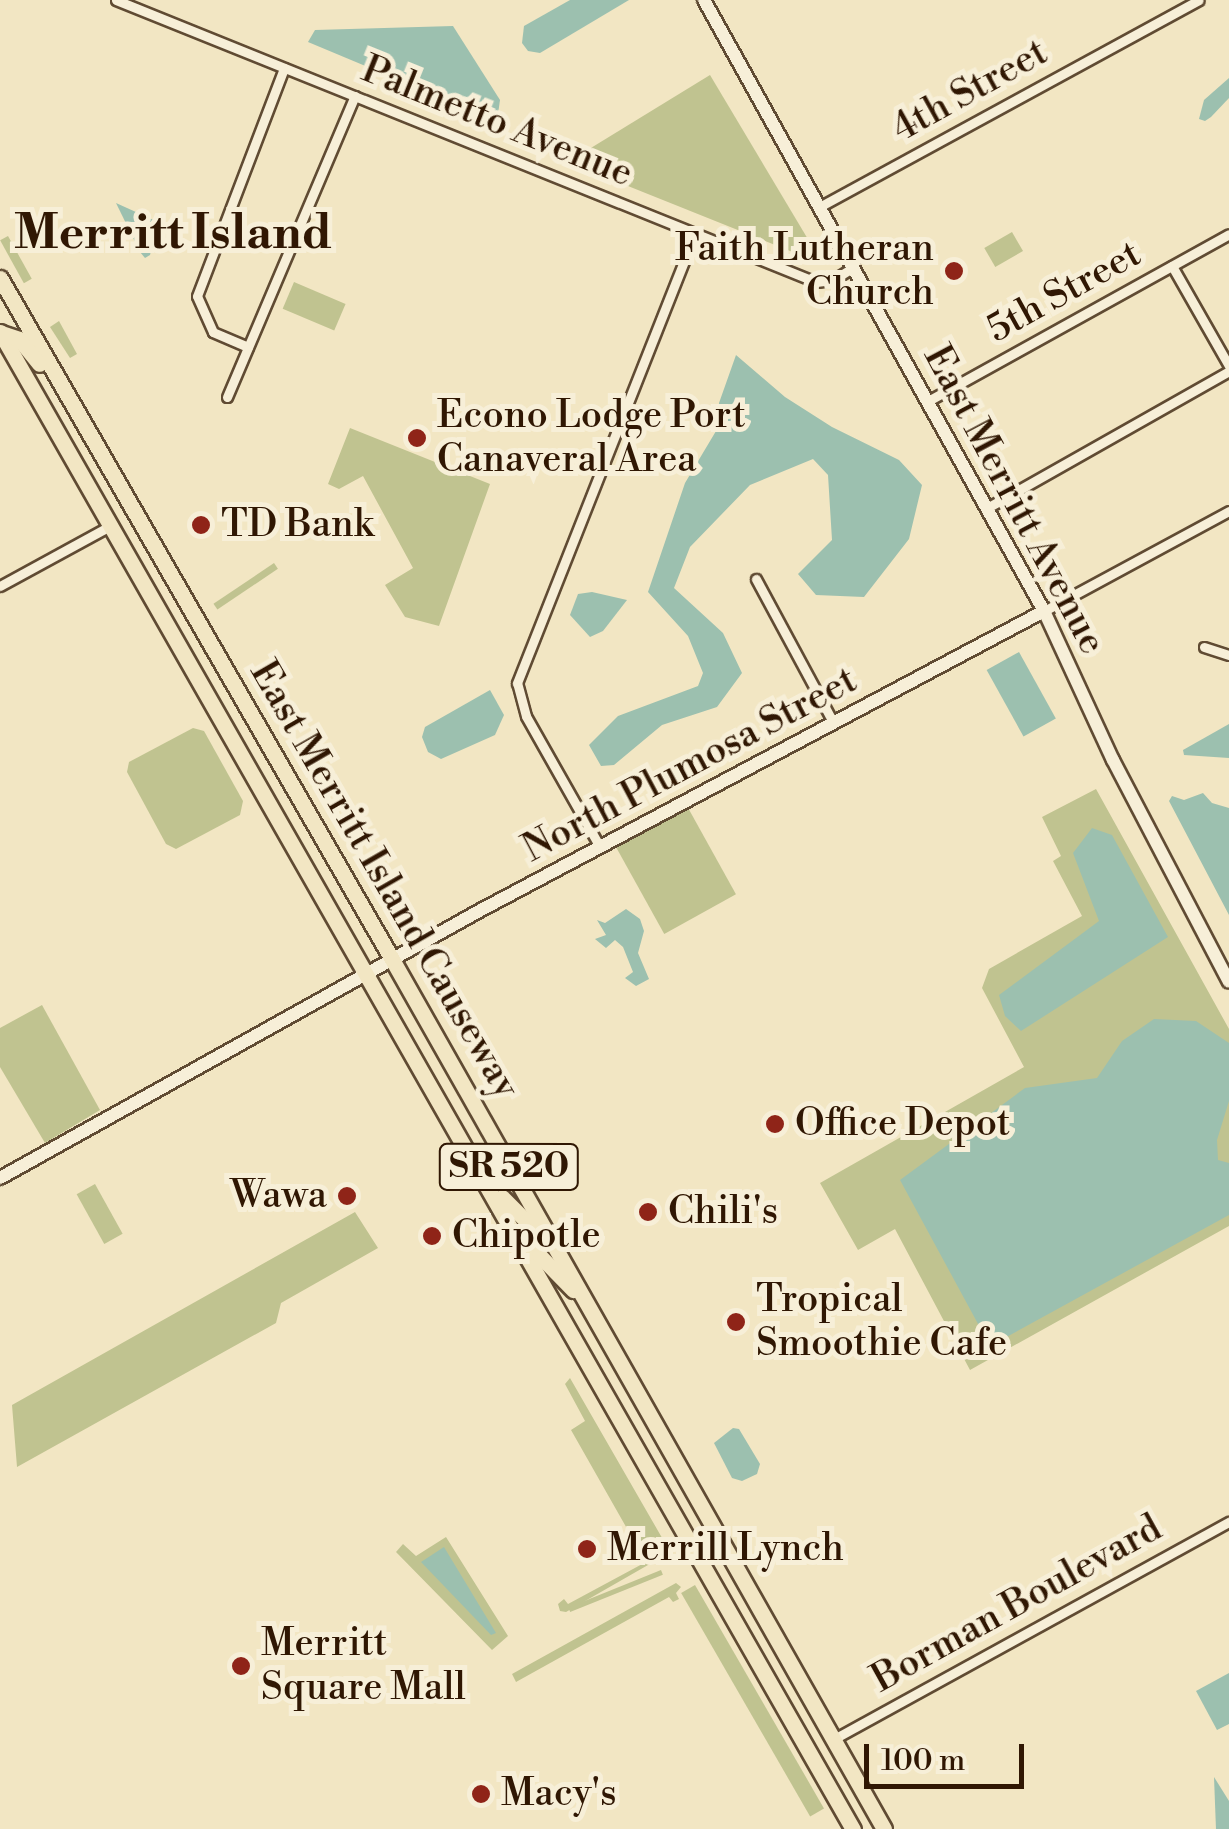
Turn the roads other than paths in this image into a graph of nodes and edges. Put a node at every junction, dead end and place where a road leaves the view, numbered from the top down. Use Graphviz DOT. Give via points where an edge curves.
graph roads {
  1 [pos="116,0"];
  2 [pos="704,0"];
  3 [pos="1200,0"];
  4 [pos="284,68"];
  5 [pos="355,96"];
  6 [pos="821,206"];
  7 [pos="695,234"];
  8 [pos="1229,234"];
  9 [pos="1172,266"];
  10 [pos="854,267"];
  11 [pos="0,278"];
  12 [pos="0,333"];
  13 [pos="248,347"];
  14 [pos="1229,368"];
  15 [pos="58,379"];
  16 [pos="227,397"];
  17 [pos="928,402"];
  18 [pos="986,508"];
  19 [pos="1229,512"];
  20 [pos="112,525"];
  21 [pos="756,578"];
  22 [pos="0,586"];
  23 [pos="1044,612"];
  24 [pos="1204,647"];
  25 [pos="1229,655"];
  26 [pos="833,722"];
  27 [pos="600,847"];
  28 [pos="393,960"];
  29 [pos="368,975"];
  30 [pos="1229,982"];
  31 [pos="476,1168"];
  32 [pos="0,1178"];
  33 [pos="540,1222"];
  34 [pos="524,1250"];
  35 [pos="584,1300"];
  36 [pos="1229,1522"];
  37 [pos="776,1692"];
  38 [pos="834,1739"];
  39 [pos="853,1829"];
  40 [pos="884,1829"];
  1 -- 4 [label="street, Palmetto Avenue"];
  2 -- 6 [label="street, East Merritt Avenue"];
  3 -- 6 [label="street, 4th Street"];
  4 -- 5 [label="street, Palmetto Avenue"];
  4 -- 13 [label="street" via="197,296 213,332"];
  5 -- 7 [label="street, Palmetto Avenue"];
  5 -- 13 [label="street"];
  6 -- 10 [label="street, East Merritt Avenue"];
  7 -- 10 [label="street, Palmetto Avenue" via="816,282"];
  7 -- 27 [label="street" via="517,683 526,716"];
  8 -- 9 [label="street, 5th Street"];
  9 -- 14 [label="street"];
  9 -- 17 [label="street, 5th Street"];
  10 -- 17 [label="street, East Merritt Avenue"];
  11 -- 15 [label="main road, East Merritt Island Causeway / SR 520"];
  12 -- 15 [label="main road" via="19,339"];
  12 -- 20 [label="main road, East Merritt Island Causeway / SR 520"];
  13 -- 16 [label="street"];
  14 -- 18 [label="street"];
  15 -- 28 [label="main road, East Merritt Island Causeway / SR 520"];
  17 -- 18 [label="street, East Merritt Avenue"];
  18 -- 23 [label="street, East Merritt Avenue"];
  19 -- 23 [label="street"];
  20 -- 22 [label="street"];
  20 -- 29 [label="main road, East Merritt Island Causeway / SR 520"];
  21 -- 26 [label="street"];
  23 -- 26 [label="street, North Plumosa Street"];
  23 -- 30 [label="street, East Merritt Avenue" via="1112,760"];
  24 -- 25 [label="street"];
  26 -- 27 [label="street, North Plumosa Street"];
  27 -- 28 [label="street, North Plumosa Street"];
  28 -- 29 [label="street, North Plumosa Street"];
  28 -- 33 [label="main road, East Merritt Island Causeway / SR 520"];
  29 -- 31 [label="main road, East Merritt Island Causeway / SR 520"];
  29 -- 32 [label="street, North Plumosa Street"];
  31 -- 33 [label="main road" via="514,1212"];
  31 -- 34 [label="main road, East Merritt Island Causeway / SR 520"];
  33 -- 35 [label="main road, East Merritt Island Causeway / SR 520"];
  34 -- 35 [label="main road" via="539,1255"];
  34 -- 37 [label="main road, East Merritt Island Causeway / SR 520"];
  35 -- 38 [label="main road, East Merritt Island Causeway / SR 520"];
  36 -- 38 [label="street, Borman Boulevard"];
  37 -- 38 [label="main road" via="810,1734"];
  37 -- 39 [label="main road, East Merritt Island Causeway / SR 520"];
  38 -- 40 [label="main road, East Merritt Island Causeway / SR 520"];
}
